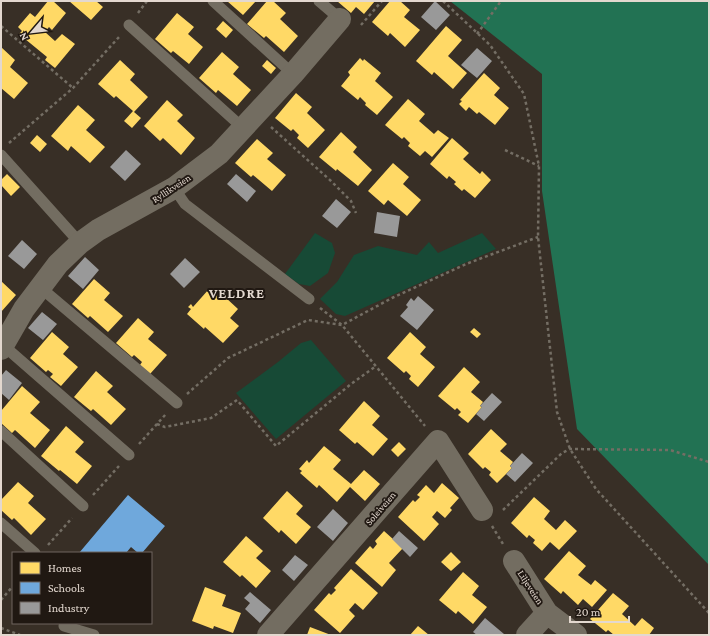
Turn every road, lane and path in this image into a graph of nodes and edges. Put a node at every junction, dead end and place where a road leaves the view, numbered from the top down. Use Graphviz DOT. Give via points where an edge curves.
graph roads {
  1 [pos="147,1"];
  2 [pos="213,1"];
  3 [pos="320,1"];
  4 [pos="382,1"];
  5 [pos="443,1"];
  6 [pos="501,1"];
  7 [pos="348,24"];
  8 [pos="129,25"];
  9 [pos="1,26"];
  10 [pos="477,34"];
  11 [pos="293,74"];
  12 [pos="73,88"];
  13 [pos="249,121"];
  14 [pos="7,145"];
  15 [pos="505,150"];
  16 [pos="1,155"];
  17 [pos="539,166"];
  18 [pos="174,188"];
  19 [pos="356,213"];
  20 [pos="538,237"];
  21 [pos="80,243"];
  22 [pos="41,288"];
  23 [pos="308,299"];
  24 [pos="342,325"];
  25 [pos="2,348"];
  26 [pos="376,366"];
  27 [pos="177,403"];
  28 [pos="157,424"];
  29 [pos="1,431"];
  30 [pos="438,442"];
  31 [pos="570,449"];
  32 [pos="129,455"];
  33 [pos="709,462"];
  34 [pos="83,506"];
  35 [pos="491,511"];
  36 [pos="1,523"];
  37 [pos="46,547"];
  38 [pos="34,552"];
  39 [pos="514,561"];
  40 [pos="12,587"];
  41 [pos="1,600"];
  42 [pos="547,613"];
  43 [pos="709,613"];
  44 [pos="64,626"];
  45 [pos="1,628"];
  46 [pos="20,635"];
  47 [pos="94,635"];
  48 [pos="268,635"];
  49 [pos="527,635"];
  50 [pos="576,635"];
  1 -- 8 [label="path"];
  2 -- 11 [label="lane"];
  3 -- 7 [label="lane"];
  4 -- 7 [label="path"];
  5 -- 10 [label="path"];
  6 -- 10 [label="path"];
  7 -- 11 [label="street, Ryllikveien"];
  8 -- 12 [label="path"];
  8 -- 13 [label="lane"];
  9 -- 12 [label="path"];
  10 -- 17 [label="path" via="490,45 524,94"];
  11 -- 13 [label="street, Ryllikveien"];
  12 -- 14 [label="path"];
  13 -- 18 [label="street, Ryllikveien" via="219,154"];
  13 -- 19 [label="path" via="331,181 351,201"];
  15 -- 17 [label="path"];
  16 -- 21 [label="lane"];
  17 -- 20 [label="path"];
  18 -- 21 [label="street, Ryllikveien" via="98,230"];
  18 -- 23 [label="lane" via="185,204"];
  20 -- 24 [label="path" via="466,264 392,298"];
  20 -- 31 [label="path" via="557,412"];
  21 -- 22 [label="street, Ryllikveien" via="58,264"];
  22 -- 25 [label="street, Ryllikveien"];
  22 -- 27 [label="lane"];
  23 -- 24 [label="path"];
  24 -- 26 [label="path"];
  24 -- 27 [label="path" via="308,320 228,358"];
  25 -- 32 [label="lane"];
  26 -- 28 [label="path" via="276,446 237,400 211,418 165,427"];
  26 -- 30 [label="path"];
  27 -- 28 [label="path"];
  28 -- 32 [label="path"];
  29 -- 34 [label="lane"];
  30 -- 35 [label="street"];
  30 -- 48 [label="street, Soleiveien"];
  31 -- 33 [label="path" via="670,450"];
  31 -- 35 [label="path"];
  31 -- 43 [label="path" via="596,489"];
  32 -- 34 [label="path"];
  34 -- 37 [label="path"];
  35 -- 39 [label="path"];
  36 -- 38 [label="lane"];
  39 -- 42 [label="street, Liljeveien"];
  40 -- 41 [label="path"];
  42 -- 49 [label="street, Liljeveien"];
  42 -- 50 [label="street, Liljeveien"];
  44 -- 47 [label="lane"];
  45 -- 46 [label="path"];
}
